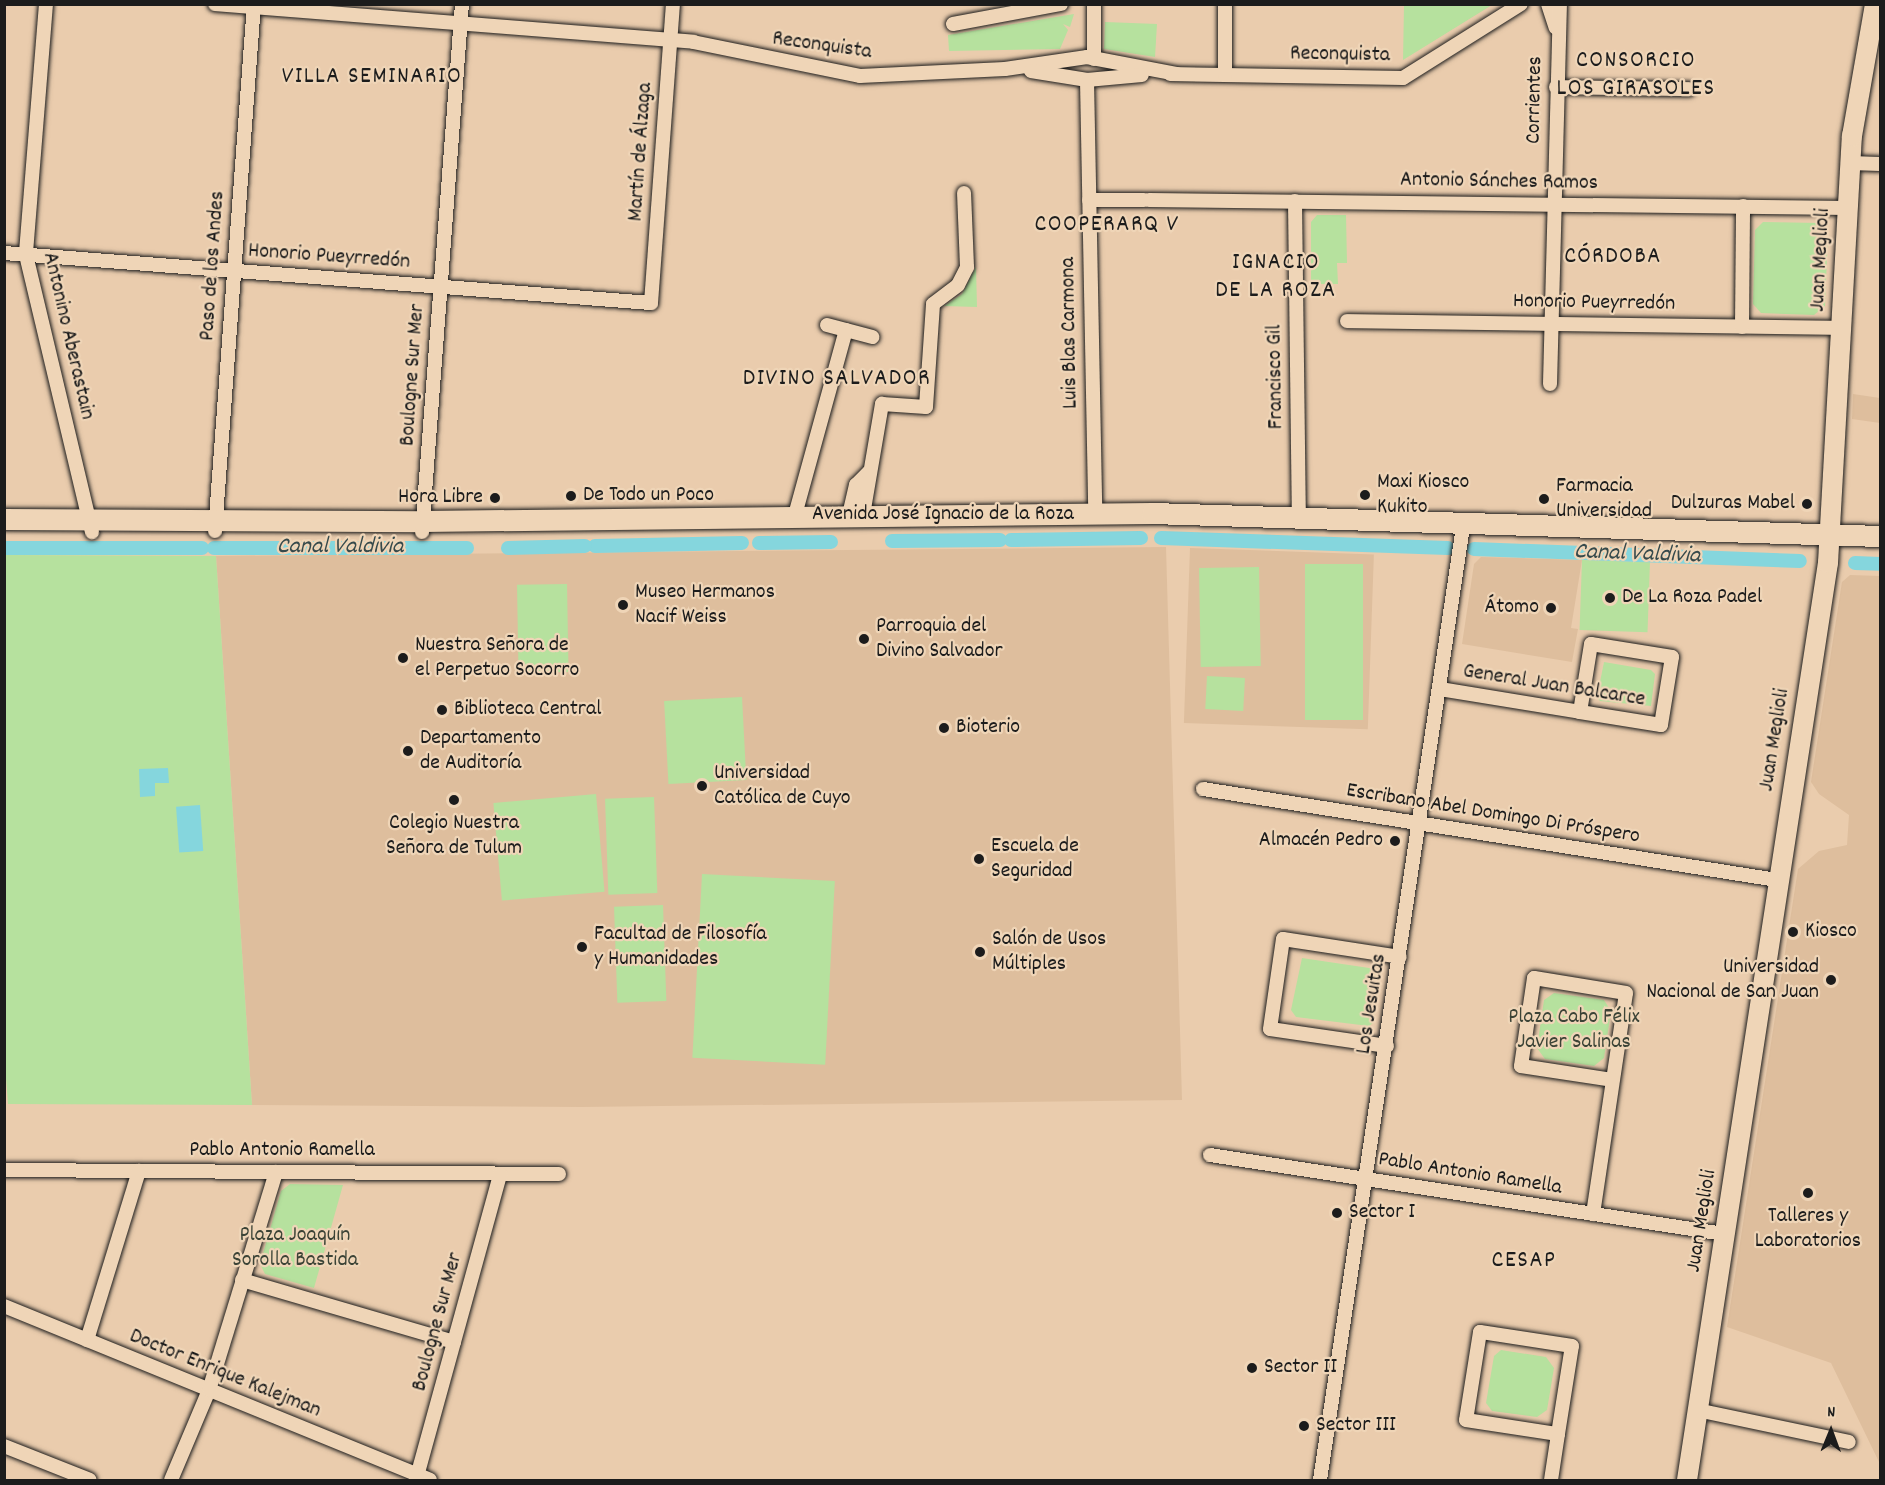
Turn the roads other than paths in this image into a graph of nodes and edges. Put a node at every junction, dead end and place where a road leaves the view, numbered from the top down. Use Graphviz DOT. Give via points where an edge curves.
graph roads {
  1 [pos="46,4"];
  2 [pos="215,4"];
  3 [pos="462,4"];
  4 [pos="673,4"];
  5 [pos="1061,4"];
  6 [pos="1225,4"];
  7 [pos="1548,4"];
  8 [pos="1560,4"];
  9 [pos="1523,5"];
  10 [pos="254,6"];
  11 [pos="1094,8"];
  12 [pos="1876,17"];
  13 [pos="461,24"];
  14 [pos="953,24"];
  15 [pos="1557,33"];
  16 [pos="670,40"];
  17 [pos="1088,59"];
  18 [pos="1005,69"];
  19 [pos="1177,74"];
  20 [pos="1225,75"];
  21 [pos="1087,78"];
  22 [pos="1556,87"];
  23 [pos="1689,89"];
  24 [pos="1850,163"];
  25 [pos="1881,164"];
  26 [pos="964,193"];
  27 [pos="1089,200"];
  28 [pos="1295,201"];
  29 [pos="1554,203"];
  30 [pos="1743,206"];
  31 [pos="1848,208"];
  32 [pos="4,253"];
  33 [pos="26,255"];
  34 [pos="234,271"];
  35 [pos="441,286"];
  36 [pos="651,303"];
  37 [pos="1347,321"];
  38 [pos="1551,323"];
  39 [pos="827,325"];
  40 [pos="1742,327"];
  41 [pos="1841,328"];
  42 [pos="846,330"];
  43 [pos="872,338"];
  44 [pos="1550,384"];
  45 [pos="1095,514"];
  46 [pos="795,515"];
  47 [pos="856,515"];
  48 [pos="1299,517"];
  49 [pos="4,519"];
  50 [pos="91,525"];
  51 [pos="215,526"];
  52 [pos="422,527"];
  53 [pos="4,531"];
  54 [pos="1462,533"];
  55 [pos="1881,536"];
  56 [pos="1830,540"];
  57 [pos="1881,548"];
  58 [pos="1440,689"];
  59 [pos="1580,712"];
  60 [pos="1203,789"];
  61 [pos="1421,823"];
  62 [pos="1777,880"];
  63 [pos="1401,957"];
  64 [pos="1387,1046"];
  65 [pos="1612,1080"];
  66 [pos="1210,1155"];
  67 [pos="4,1170"];
  68 [pos="139,1171"];
  69 [pos="276,1172"];
  70 [pos="500,1174"];
  71 [pos="559,1174"];
  72 [pos="1366,1179"];
  73 [pos="1593,1214"];
  74 [pos="1724,1234"];
  75 [pos="242,1280"];
  76 [pos="4,1306"];
  77 [pos="87,1340"];
  78 [pos="454,1342"];
  79 [pos="208,1390"];
  80 [pos="1697,1410"];
  81 [pos="1558,1434"];
  82 [pos="1849,1442"];
  83 [pos="4,1446"];
  84 [pos="421,1479"];
  85 [pos="90,1480"];
  86 [pos="171,1480"];
  87 [pos="1320,1480"];
  88 [pos="1551,1480"];
  89 [pos="1687,1480"];
  1 -- 33 [label="street, Antonino Aberastain"];
  2 -- 10 [label="street, Reconquista"];
  3 -- 13 [label="street, Boulogne Sur Mer"];
  4 -- 16 [label="street, Martín de Álzaga"];
  5 -- 14 [label="street"];
  6 -- 20 [label="street"];
  7 -- 15 [label="street, Corrientes"];
  8 -- 15 [label="street, Corrientes"];
  9 -- 20 [label="street, Reconquista" via="1403,78"];
  10 -- 13 [label="street, Reconquista"];
  10 -- 34 [label="street, Paso de los Andes"];
  11 -- 17 [label="street"];
  12 -- 24 [label="main road, Juan Meglioli" via="1853,122"];
  13 -- 16 [label="street, Reconquista"];
  13 -- 35 [label="street, Boulogne Sur Mer"];
  15 -- 22 [label="street, Corrientes"];
  16 -- 18 [label="street, Reconquista" via="860,76"];
  16 -- 36 [label="street, Martín de Álzaga"];
  17 -- 18 [label="street, Reconquista"];
  17 -- 19 [label="street, Reconquista"];
  17 -- 21 [label="street"];
  17 -- 21 [label="street" via="1099,66"];
  18 -- 21 [label="street, Reconquista"];
  19 -- 20 [label="street, Reconquista"];
  19 -- 21 [label="street, Reconquista"];
  21 -- 27 [label="street, Luis Blas Carmona"];
  22 -- 23 [label="street"];
  22 -- 29 [label="street, Corrientes"];
  24 -- 25 [label="street"];
  24 -- 31 [label="main road, Juan Meglioli"];
  26 -- 47 [label="street" via="967,267 958,285 939,298 932,309 926,407 882,404"];
  27 -- 28 [label="street, Antonio Sánches Ramos"];
  27 -- 45 [label="street, Luis Blas Carmona"];
  28 -- 29 [label="street, Antonio Sánches Ramos"];
  28 -- 48 [label="street, Francisco Gil"];
  29 -- 30 [label="street, Antonio Sánches Ramos"];
  29 -- 38 [label="street, Corrientes"];
  30 -- 31 [label="street, Antonio Sánches Ramos"];
  30 -- 40 [label="street"];
  31 -- 41 [label="main road, Juan Meglioli"];
  32 -- 33 [label="street, Honorio Pueyrredón"];
  33 -- 34 [label="street, Honorio Pueyrredón"];
  33 -- 50 [label="street, Antonino Aberastain"];
  34 -- 35 [label="street, Honorio Pueyrredón"];
  34 -- 51 [label="street, Paso de los Andes"];
  35 -- 36 [label="street, Honorio Pueyrredón"];
  35 -- 52 [label="street, Boulogne Sur Mer"];
  37 -- 38 [label="street, Honorio Pueyrredón"];
  38 -- 40 [label="street, Honorio Pueyrredón"];
  38 -- 44 [label="street, Corrientes"];
  39 -- 42 [label="street"];
  40 -- 41 [label="street, Honorio Pueyrredón"];
  41 -- 56 [label="main road, Juan Meglioli"];
  42 -- 43 [label="street"];
  42 -- 46 [label="street"];
  45 -- 47 [label="main road, Avenida José Ignacio de la Roza"];
  45 -- 48 [label="main road, Avenida José Ignacio de la Roza"];
  46 -- 47 [label="main road, Avenida José Ignacio de la Roza"];
  46 -- 52 [label="main road, Avenida José Ignacio de la Roza"];
  48 -- 56 [label="main road, Avenida José Ignacio de la Roza"];
  49 -- 50 [label="main road, Avenida José Ignacio de la Roza"];
  50 -- 51 [label="main road, Avenida José Ignacio de la Roza"];
  50 -- 53 [label="main road, Avenida José Ignacio de la Roza"];
  51 -- 52 [label="main road, Avenida José Ignacio de la Roza"];
  52 -- 54 [label="main road, Avenida José Ignacio de la Roza" via="1150,525"];
  54 -- 56 [label="main road, Avenida José Ignacio de la Roza"];
  54 -- 58 [label="street, Los Jesuitas"];
  55 -- 56 [label="main road, Avenida José Ignacio de la Roza"];
  56 -- 57 [label="main road, Avenida José Ignacio de la Roza"];
  56 -- 62 [label="main road, Juan Meglioli"];
  58 -- 59 [label="street, General Juan Balcarce"];
  58 -- 61 [label="street, Los Jesuitas"];
  59 -- 59 [label="street, General Juan Balcarce" via="1591,644 1672,657 1661,725"];
  60 -- 61 [label="street, Escribano Abel Domingo Di Próspero"];
  61 -- 62 [label="street, Escribano Abel Domingo Di Próspero"];
  61 -- 63 [label="street, Los Jesuitas"];
  62 -- 74 [label="main road, Juan Meglioli"];
  63 -- 64 [label="street, Los Jesuitas"];
  63 -- 64 [label="street" via="1283,939 1270,1029"];
  64 -- 72 [label="street, Los Jesuitas"];
  65 -- 65 [label="street" via="1626,993 1534,978 1521,1066"];
  65 -- 73 [label="street"];
  66 -- 72 [label="street, Pablo Antonio Ramella"];
  67 -- 68 [label="street, Pablo Antonio Ramella"];
  68 -- 69 [label="street, Pablo Antonio Ramella"];
  68 -- 77 [label="street"];
  69 -- 70 [label="street, Pablo Antonio Ramella"];
  69 -- 75 [label="street"];
  70 -- 71 [label="street, Pablo Antonio Ramella"];
  70 -- 78 [label="street, Boulogne Sur Mer"];
  72 -- 73 [label="street, Pablo Antonio Ramella"];
  72 -- 87 [label="street, Los Jesuitas"];
  73 -- 74 [label="street, Pablo Antonio Ramella"];
  74 -- 80 [label="main road, Juan Meglioli"];
  75 -- 78 [label="street"];
  75 -- 79 [label="street"];
  76 -- 77 [label="street, Doctor Enrique Kalejman"];
  77 -- 79 [label="street, Doctor Enrique Kalejman"];
  78 -- 84 [label="street, Boulogne Sur Mer"];
  79 -- 84 [label="street, Doctor Enrique Kalejman"];
  79 -- 86 [label="street"];
  80 -- 82 [label="street"];
  80 -- 89 [label="main road, Juan Meglioli"];
  81 -- 81 [label="street" via="1572,1346 1480,1332 1466,1420"];
  81 -- 88 [label="street"];
  83 -- 85 [label="street"];
}
